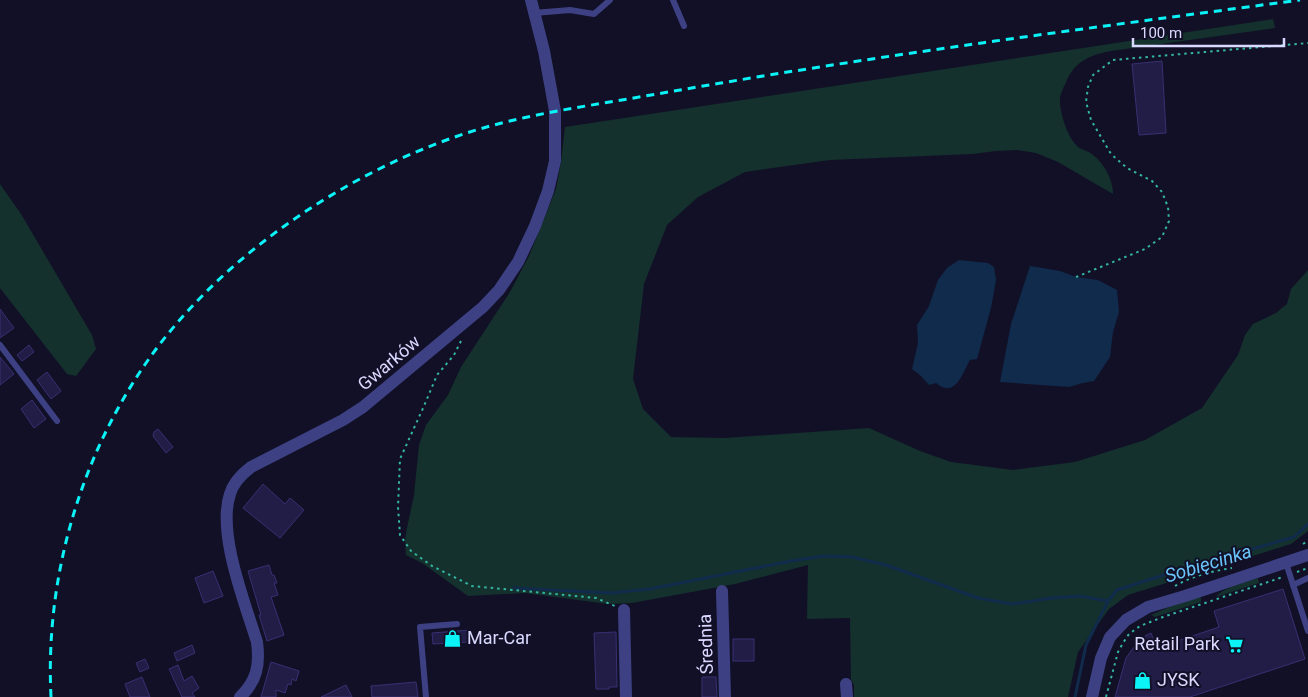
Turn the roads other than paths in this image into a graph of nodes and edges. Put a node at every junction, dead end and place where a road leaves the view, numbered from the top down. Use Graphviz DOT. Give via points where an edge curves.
graph roads {
  1 [pos="531,0"];
  2 [pos="610,0"];
  3 [pos="673,0"];
  4 [pos="534,13"];
  5 [pos="684,26"];
  6 [pos="0,344"];
  7 [pos="57,420"];
  8 [pos="1308,555"];
  9 [pos="1288,569"];
  10 [pos="1308,578"];
  11 [pos="1293,584"];
  12 [pos="722,591"];
  13 [pos="624,610"];
  14 [pos="457,624"];
  15 [pos="1308,630"];
  16 [pos="240,697"];
  17 [pos="426,697"];
  18 [pos="626,697"];
  19 [pos="725,697"];
  20 [pos="1092,697"];
  1 -- 4 [label="street, Gwarków"];
  2 -- 4 [label="lane" via="594,14 570,10"];
  3 -- 5 [label="lane"];
  4 -- 16 [label="street, Gwarków" via="555,117 555,161 536,226 518,262 483,307 386,389 343,420 251,467 232,488 227,515 230,545 258,652 253,682"];
  6 -- 7 [label="lane"];
  8 -- 9 [label="street"];
  9 -- 11 [label="lane"];
  9 -- 20 [label="street" via="1148,607 1126,620 1110,637 1101,658"];
  10 -- 11 [label="lane"];
  11 -- 15 [label="lane"];
  12 -- 19 [label="street, Średnia"];
  13 -- 18 [label="street"];
  14 -- 17 [label="lane" via="420,627"];
}
